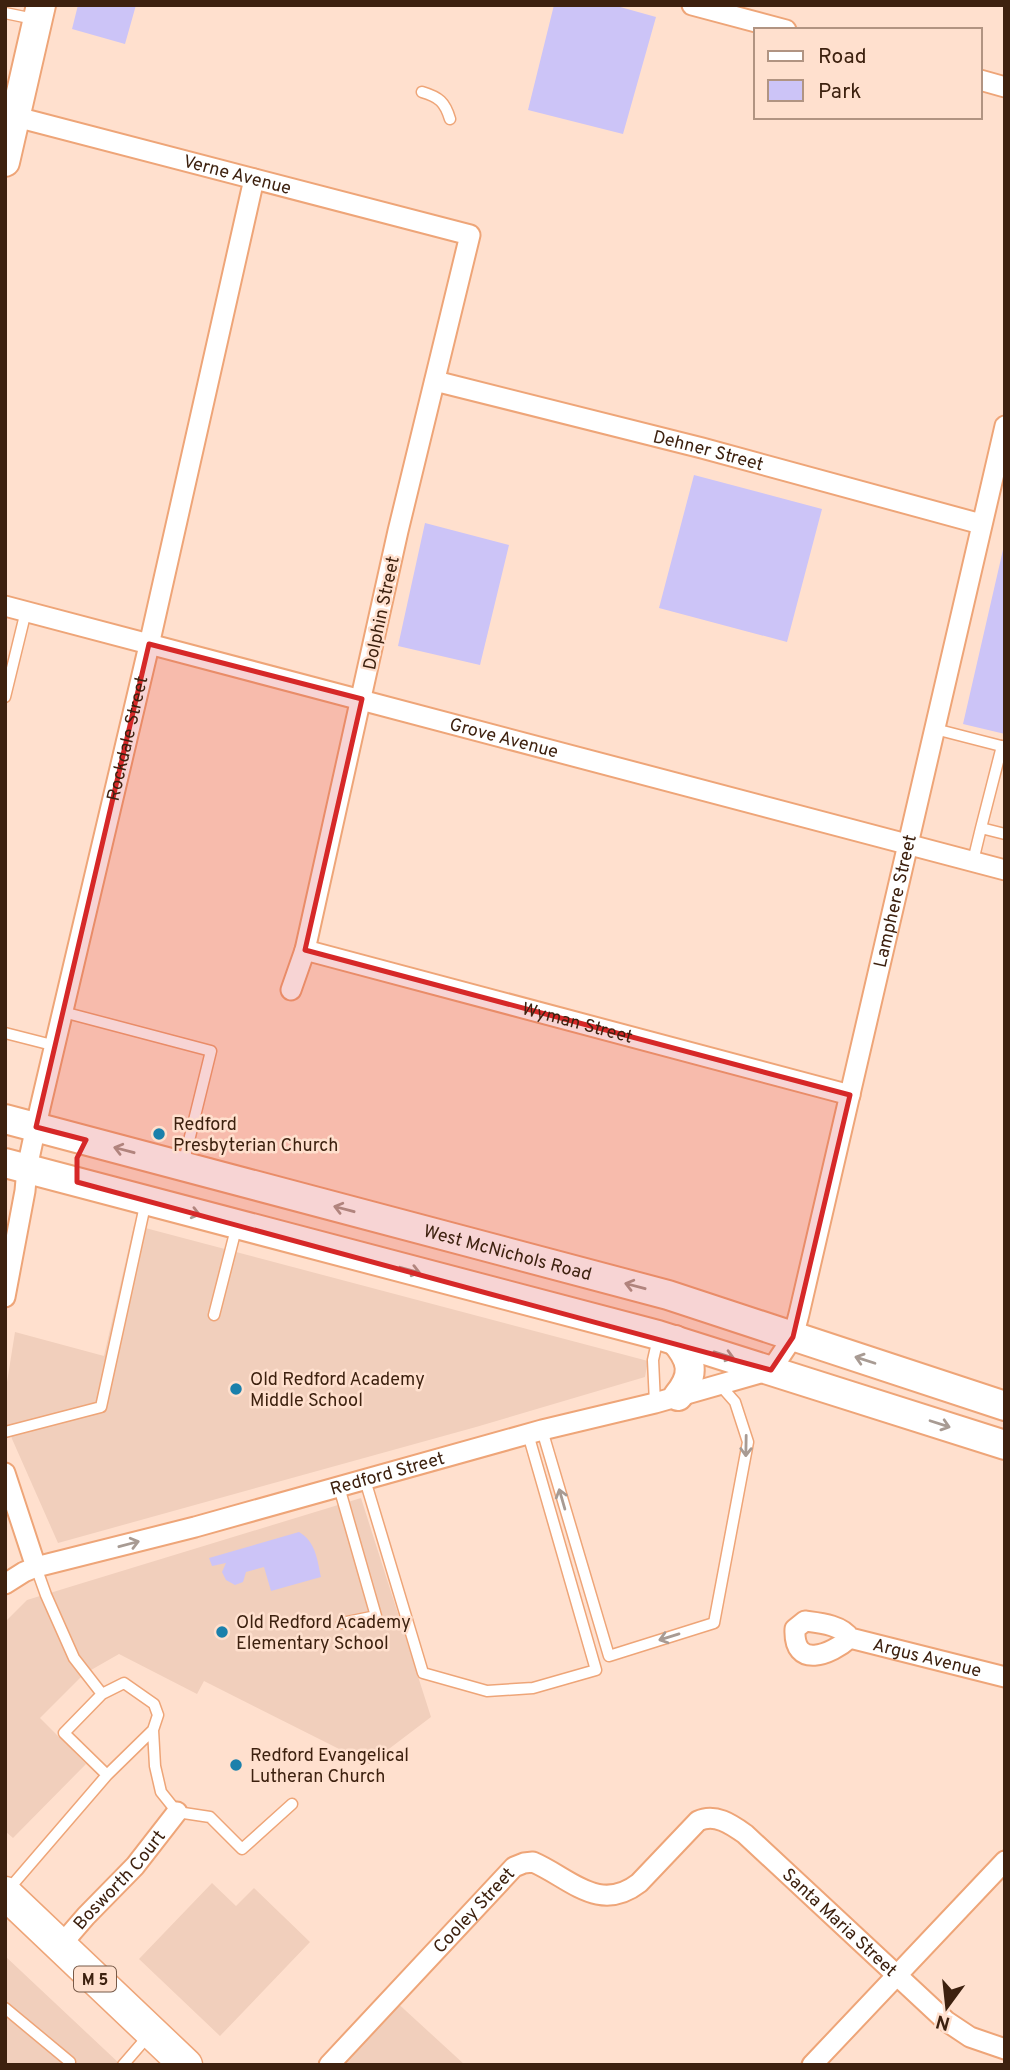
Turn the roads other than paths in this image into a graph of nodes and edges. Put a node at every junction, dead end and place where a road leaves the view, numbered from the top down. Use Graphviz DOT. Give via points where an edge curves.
graph roads {
  1 [pos="692,5"];
  2 [pos="5,13"];
  3 [pos="39,13"];
  4 [pos="778,28"];
  5 [pos="982,81"];
  6 [pos="1005,87"];
  7 [pos="422,92"];
  8 [pos="10,116"];
  9 [pos="450,119"];
  10 [pos="5,162"];
  11 [pos="254,179"];
  12 [pos="470,235"];
  13 [pos="435,381"];
  14 [pos="1005,426"];
  15 [pos="981,524"];
  16 [pos="5,606"];
  17 [pos="26,611"];
  18 [pos="149,644"];
  19 [pos="5,697"];
  20 [pos="362,699"];
  21 [pos="935,730"];
  22 [pos="1003,746"];
  23 [pos="981,828"];
  24 [pos="1005,834"];
  25 [pos="909,844"];
  26 [pos="973,862"];
  27 [pos="1005,870"];
  28 [pos="305,950"];
  29 [pos="291,990"];
  30 [pos="64,1012"];
  31 [pos="5,1033"];
  32 [pos="56,1046"];
  33 [pos="850,1095"];
  34 [pos="5,1119"];
  35 [pos="36,1127"];
  36 [pos="89,1141"];
  37 [pos="16,1166"];
  38 [pos="182,1166"];
  39 [pos="77,1182"];
  40 [pos="146,1200"];
  41 [pos="237,1225"];
  42 [pos="604,1278"];
  43 [pos="6,1284"];
  44 [pos="668,1295"];
  45 [pos="214,1315"];
  46 [pos="594,1318"];
  47 [pos="793,1337"];
  48 [pos="667,1338"];
  49 [pos="771,1370"];
  50 [pos="720,1385"];
  51 [pos="666,1399"];
  52 [pos="1005,1406"];
  53 [pos="5,1432"];
  54 [pos="535,1432"];
  55 [pos="1005,1445"];
  56 [pos="5,1473"];
  57 [pos="365,1480"];
  58 [pos="339,1487"];
  59 [pos="36,1567"];
  60 [pos="5,1584"];
  61 [pos="342,1623"];
  62 [pos="850,1638"];
  63 [pos="1005,1677"];
  64 [pos="102,1694"];
  65 [pos="153,1730"];
  66 [pos="107,1775"];
  67 [pos="292,1804"];
  68 [pos="177,1812"];
  69 [pos="712,1817"];
  70 [pos="1005,1861"];
  71 [pos="9,1900"];
  72 [pos="60,1946"];
  73 [pos="897,1974"];
  74 [pos="5,2008"];
  75 [pos="151,2032"];
  76 [pos="1005,2049"];
  77 [pos="70,2063"];
  78 [pos="123,2065"];
  79 [pos="186,2065"];
  80 [pos="329,2065"];
  81 [pos="812,2065"];
  1 -- 4 [label="street"];
  2 -- 3 [label="lane"];
  3 -- 8 [label="main road"];
  5 -- 6 [label="street"];
  7 -- 9 [label="lane" via="442,100"];
  8 -- 10 [label="main road"];
  8 -- 11 [label="street, Verne Avenue"];
  11 -- 12 [label="street, Verne Avenue"];
  11 -- 18 [label="street, Rockdale Street"];
  12 -- 13 [label="street, Dolphin Street"];
  13 -- 15 [label="street, Dehner Street"];
  13 -- 20 [label="street, Dolphin Street"];
  14 -- 15 [label="street, Lamphere Street"];
  15 -- 21 [label="street, Lamphere Street"];
  16 -- 17 [label="street, Grove Avenue"];
  17 -- 18 [label="street, Grove Avenue"];
  17 -- 19 [label="lane"];
  18 -- 20 [label="street, Grove Avenue"];
  18 -- 30 [label="street, Rockdale Street"];
  20 -- 25 [label="street, Grove Avenue"];
  20 -- 28 [label="street, Dolphin Street"];
  21 -- 22 [label="lane"];
  21 -- 25 [label="street, Lamphere Street"];
  22 -- 23 [label="lane"];
  23 -- 24 [label="lane"];
  23 -- 26 [label="lane"];
  25 -- 26 [label="street, Grove Avenue"];
  25 -- 33 [label="street, Lamphere Street"];
  26 -- 27 [label="street, Grove Avenue"];
  28 -- 29 [label="street, Dolphin Street"];
  28 -- 33 [label="street, Wyman Street"];
  30 -- 32 [label="street, Rockdale Street"];
  30 -- 38 [label="lane" via="211,1051"];
  31 -- 32 [label="lane"];
  32 -- 35 [label="street, Rockdale Street"];
  33 -- 47 [label="street, Lamphere Street"];
  34 -- 35 [label="main road, West McNichols Road"];
  35 -- 36 [label="main road, West McNichols Road"];
  35 -- 37 [label="street, Rockdale Street"];
  38 -- 36 [label="main road, West McNichols Road, one-way"];
  36 -- 39 [label="main road" via="77,1158"];
  37 -- 39 [label="main road"];
  37 -- 43 [label="street, Rockdale Street" via="25,1191"];
  42 -- 38 [label="main road, West McNichols Road, one-way"];
  39 -- 40 [label="main road"];
  40 -- 41 [label="main road, one-way"];
  40 -- 53 [label="lane" via="101,1407"];
  41 -- 45 [label="lane"];
  41 -- 46 [label="main road, one-way"];
  44 -- 42 [label="main road, West McNichols Road, one-way"];
  42 -- 46 [label="main road"];
  44 -- 47 [label="main road, West McNichols Road"];
  44 -- 48 [label="main road"];
  46 -- 48 [label="main road"];
  47 -- 49 [label="street, Lamphere Street"];
  52 -- 47 [label="main road, West McNichols Road, one-way"];
  48 -- 49 [label="main road, one-way"];
  48 -- 51 [label="main road" via="690,1363 688,1380"];
  49 -- 50 [label="street, Redford Street"];
  49 -- 55 [label="main road, one-way"];
  50 -- 51 [label="street, Redford Street"];
  50 -- 54 [label="lane, one-way" via="735,1402 748,1442 714,1623 609,1656"];
  51 -- 54 [label="street, Redford Street"];
  54 -- 57 [label="street, Redford Street"];
  54 -- 57 [label="lane" via="596,1670 533,1688 487,1691 423,1673"];
  56 -- 59 [label="street"];
  57 -- 58 [label="street, Redford Street"];
  59 -- 58 [label="street, Redford Street, one-way"];
  58 -- 61 [label="lane" via="376,1616"];
  59 -- 60 [label="street, Redford Street"];
  59 -- 64 [label="lane" via="74,1658"];
  62 -- 63 [label="street, Argus Avenue"];
  64 -- 65 [label="lane" via="124,1683 154,1704 158,1715"];
  64 -- 66 [label="lane" via="64,1733"];
  65 -- 66 [label="lane"];
  65 -- 68 [label="lane" via="161,1792"];
  66 -- 71 [label="lane"];
  67 -- 68 [label="lane" via="242,1849 210,1817"];
  68 -- 72 [label="street, Bosworth Court" via="135,1866"];
  69 -- 73 [label="street, Santa Maria Street" via="745,1834"];
  69 -- 80 [label="street, Cooley Street" via="698,1821 639,1883 618,1894 589,1893 533,1863 514,1867"];
  70 -- 73 [label="street"];
  71 -- 72 [label="main road, M 5"];
  72 -- 75 [label="main road, M 5"];
  73 -- 76 [label="street, Santa Maria Street" via="958,2029"];
  73 -- 81 [label="street"];
  74 -- 77 [label="lane"];
  75 -- 78 [label="lane"];
  75 -- 79 [label="main road, M 5"];
}
